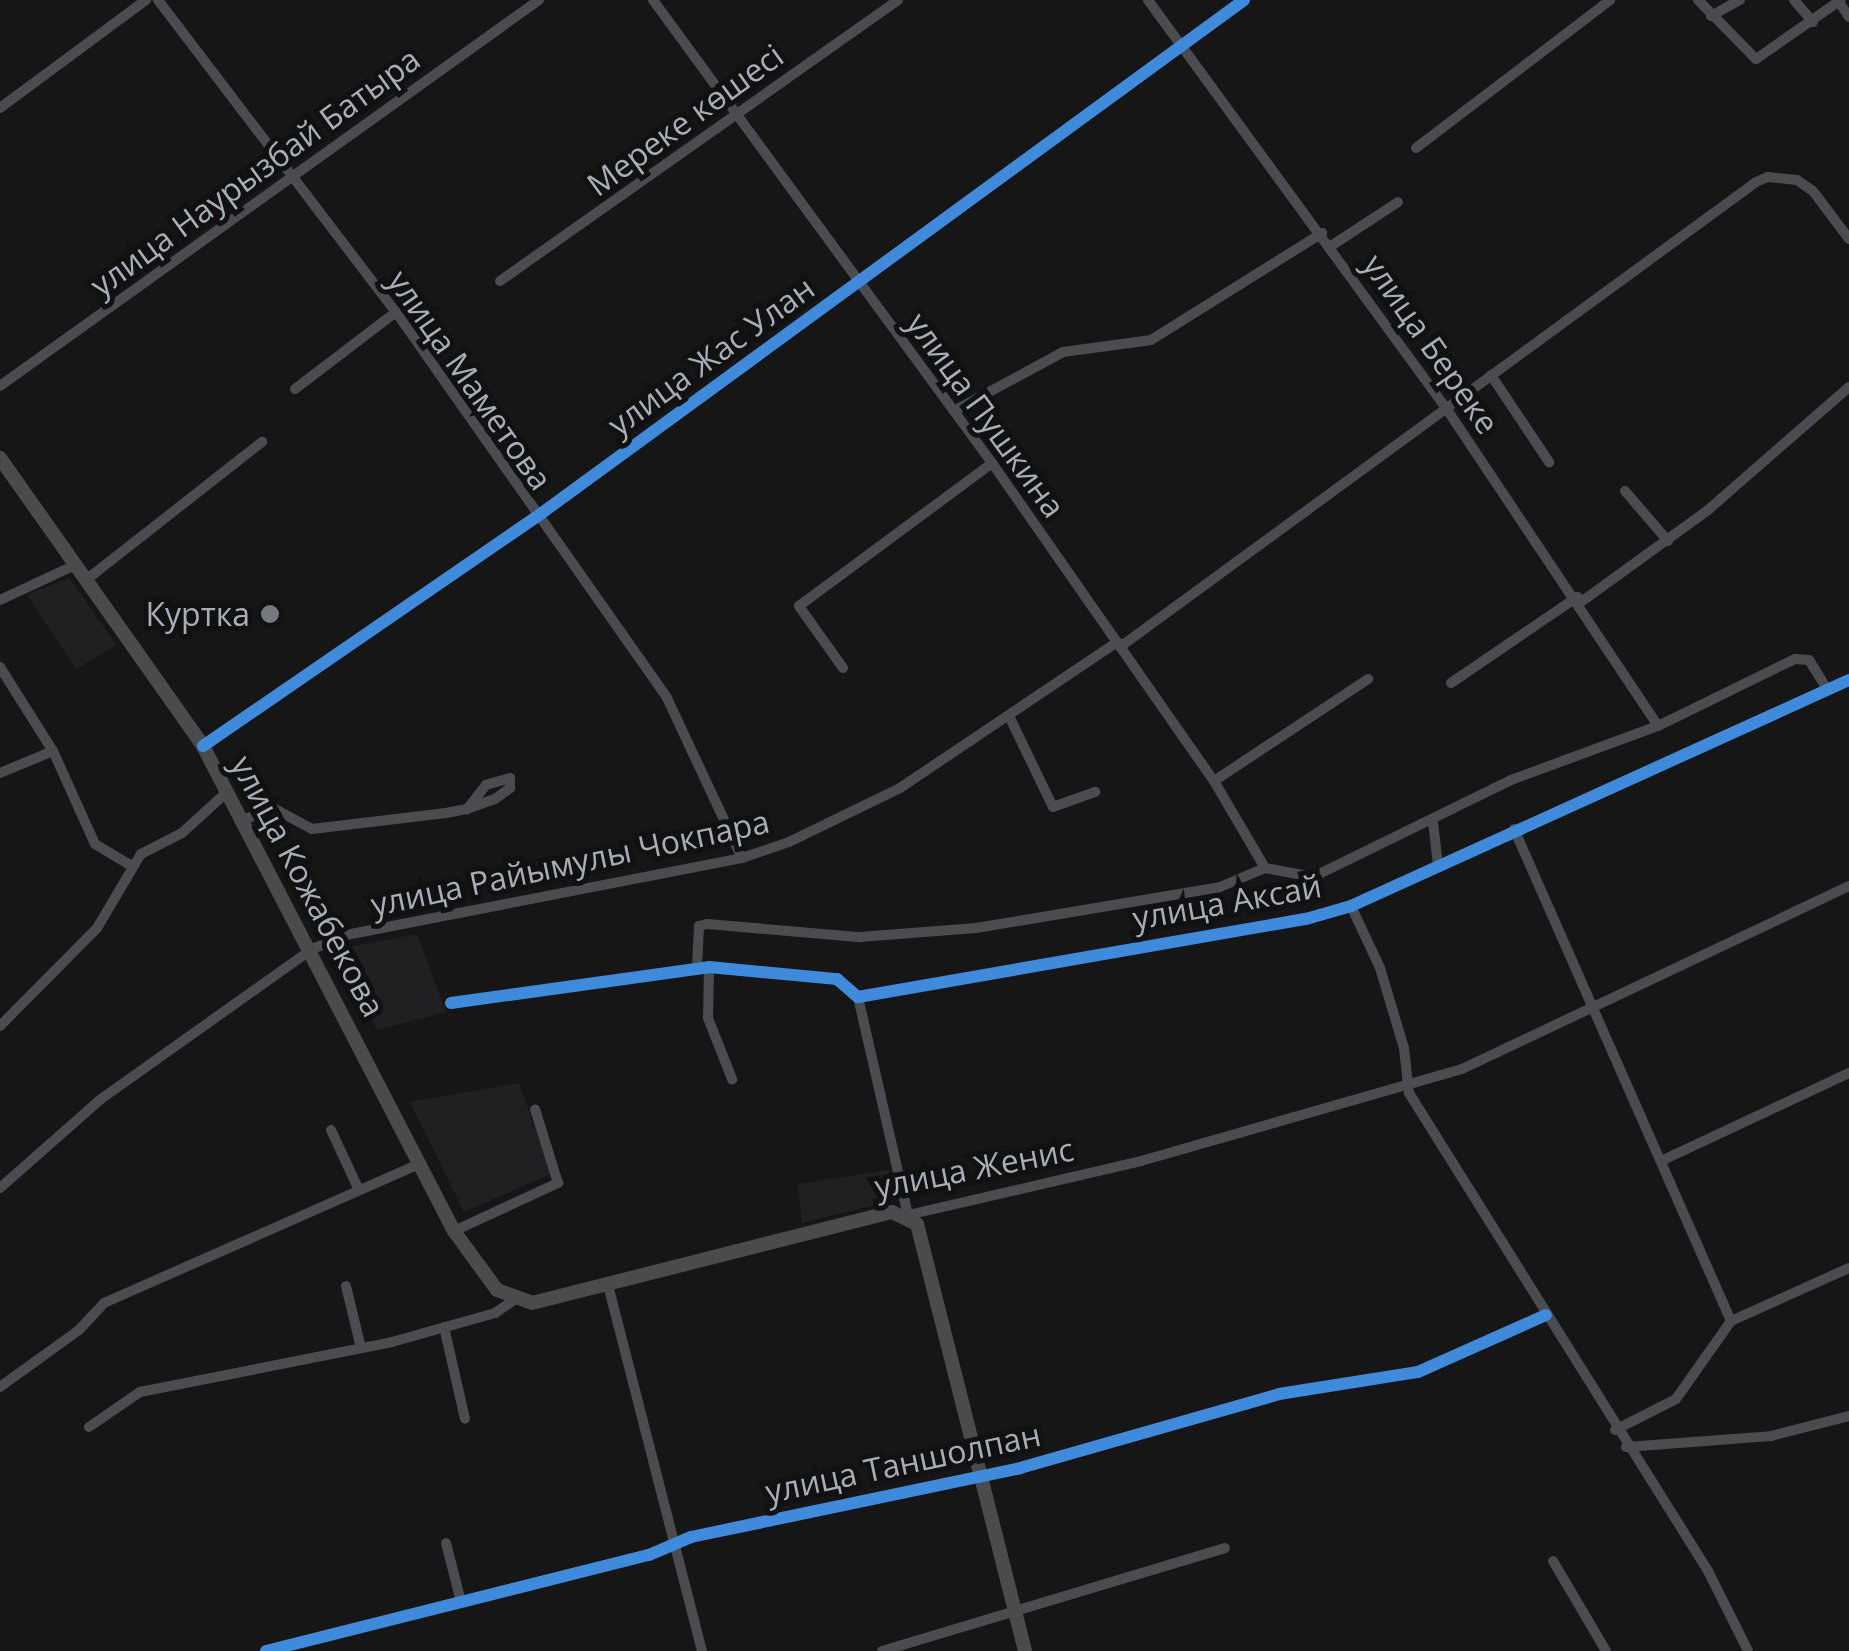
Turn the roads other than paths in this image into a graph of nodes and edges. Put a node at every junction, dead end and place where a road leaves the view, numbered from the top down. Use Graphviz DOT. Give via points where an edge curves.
graph roads {
  1 [pos="146,0"];
  2 [pos="158,0"];
  3 [pos="538,0"];
  4 [pos="653,0"];
  5 [pos="898,0"];
  6 [pos="1148,0"];
  7 [pos="1244,0"];
  8 [pos="1610,0"];
  9 [pos="1698,0"];
  10 [pos="1740,0"];
  11 [pos="1794,0"];
  12 [pos="1840,1"];
  13 [pos="1711,16"];
  14 [pos="1849,17"];
  15 [pos="1812,22"];
  16 [pos="1182,46"];
  17 [pos="0,108"];
  18 [pos="736,112"];
  19 [pos="1416,148"];
  20 [pos="290,177"];
  21 [pos="1398,202"];
  22 [pos="1322,233"];
  23 [pos="1849,239"];
  24 [pos="1331,246"];
  25 [pos="500,281"];
  26 [pos="859,283"];
  27 [pos="396,312"];
  28 [pos="1490,375"];
  29 [pos="0,386"];
  30 [pos="1849,387"];
  31 [pos="295,390"];
  32 [pos="1446,408"];
  33 [pos="954,411"];
  34 [pos="262,442"];
  35 [pos="0,458"];
  36 [pos="1549,462"];
  37 [pos="992,463"];
  38 [pos="1624,492"];
  39 [pos="534,518"];
  40 [pos="1668,541"];
  41 [pos="75,565"];
  42 [pos="86,580"];
  43 [pos="1579,599"];
  44 [pos="0,600"];
  45 [pos="1119,644"];
  46 [pos="0,667"];
  47 [pos="843,668"];
  48 [pos="1368,679"];
  49 [pos="1849,680"];
  50 [pos="1451,683"];
  51 [pos="1828,690"];
  52 [pos="1008,716"];
  53 [pos="1658,726"];
  54 [pos="203,746"];
  55 [pos="53,751"];
  56 [pos="0,773"];
  57 [pos="1214,781"];
  58 [pos="228,791"];
  59 [pos="1094,792"];
  60 [pos="466,809"];
  61 [pos="243,820"];
  62 [pos="1433,822"];
  63 [pos="1514,829"];
  64 [pos="742,858"];
  65 [pos="130,865"];
  66 [pos="1438,866"];
  67 [pos="1265,868"];
  68 [pos="1849,886"];
  69 [pos="1352,906"];
  70 [pos="312,949"];
  71 [pos="703,967"];
  72 [pos="858,997"];
  73 [pos="452,1003"];
  74 [pos="1592,1006"];
  75 [pos="0,1026"];
  76 [pos="1849,1073"];
  77 [pos="732,1079"];
  78 [pos="1406,1083"];
  79 [pos="534,1108"];
  80 [pos="331,1130"];
  81 [pos="1660,1161"];
  82 [pos="419,1164"];
  83 [pos="0,1188"];
  84 [pos="359,1190"];
  85 [pos="908,1215"];
  86 [pos="454,1231"];
  87 [pos="1849,1268"];
  88 [pos="608,1285"];
  89 [pos="346,1286"];
  90 [pos="513,1301"];
  91 [pos="1546,1315"];
  92 [pos="1731,1321"];
  93 [pos="444,1327"];
  94 [pos="360,1344"];
  95 [pos="0,1387"];
  96 [pos="1849,1416"];
  97 [pos="465,1418"];
  98 [pos="89,1427"];
  99 [pos="1615,1430"];
  100 [pos="1626,1447"];
  101 [pos="980,1477"];
  102 [pos="446,1543"];
  103 [pos="672,1545"];
  104 [pos="1225,1548"];
  105 [pos="1553,1561"];
  106 [pos="461,1602"];
  107 [pos="1015,1612"];
  108 [pos="266,1651"];
  109 [pos="702,1651"];
  110 [pos="882,1651"];
  111 [pos="1025,1651"];
  112 [pos="1606,1651"];
  113 [pos="1748,1651"];
  1 -- 17 [label="street"];
  2 -- 20 [label="street, улица Маметова"];
  3 -- 20 [label="street, улица Наурызбай Батыра"];
  4 -- 18 [label="street, улица Пушкина"];
  5 -- 18 [label="street, Мереке көшесі"];
  6 -- 16 [label="street, улица Береке"];
  7 -- 16 [label="street, улица Жас Улан"];
  8 -- 19 [label="street"];
  9 -- 13 [label="street"];
  10 -- 13 [label="street"];
  11 -- 15 [label="street"];
  12 -- 14 [label="street"];
  12 -- 15 [label="street"];
  13 -- 15 [label="street" via="1756,59"];
  16 -- 22 [label="street, улица Береке"];
  16 -- 26 [label="street, улица Жас Улан"];
  18 -- 25 [label="street, Мереке көшесі"];
  18 -- 26 [label="street, улица Пушкина"];
  20 -- 27 [label="street, улица Маметова"];
  20 -- 29 [label="street, улица Наурызбай Батыра"];
  21 -- 24 [label="street"];
  22 -- 24 [label="street, улица Береке"];
  22 -- 33 [label="street" via="1151,340 1063,352"];
  23 -- 28 [label="street, улица Райымулы Чокпара" via="1813,191 1784,176 1768,176"];
  24 -- 32 [label="street, улица Береке"];
  26 -- 33 [label="street, улица Пушкина"];
  26 -- 39 [label="street, улица Жас Улан"];
  27 -- 31 [label="street"];
  27 -- 39 [label="street, улица Маметова"];
  28 -- 32 [label="street, улица Райымулы Чокпара"];
  28 -- 36 [label="street"];
  30 -- 40 [label="street"];
  32 -- 43 [label="street, улица Береке"];
  32 -- 45 [label="street, улица Райымулы Чокпара"];
  33 -- 37 [label="street, улица Пушкина"];
  34 -- 42 [label="street"];
  35 -- 41 [label="main road, улица Кожабекова"];
  37 -- 45 [label="street, улица Пушкина"];
  37 -- 47 [label="street" via="800,606"];
  38 -- 40 [label="street"];
  39 -- 54 [label="street, улица Жас Улан"];
  39 -- 64 [label="street, улица Маметова" via="667,698"];
  40 -- 43 [label="street"];
  41 -- 42 [label="main road, улица Кожабекова"];
  41 -- 44 [label="street"];
  42 -- 54 [label="main road, улица Кожабекова"];
  43 -- 50 [label="street"];
  43 -- 53 [label="street, улица Береке"];
  45 -- 52 [label="street, улица Райымулы Чокпара"];
  45 -- 57 [label="street, улица Пушкина"];
  46 -- 55 [label="street"];
  48 -- 57 [label="street"];
  49 -- 51 [label="street, улица Аксай"];
  51 -- 53 [label="street, улица Аксай" via="1808,660 1795,658"];
  51 -- 63 [label="street, улица Аксай"];
  52 -- 59 [label="street" via="1053,807"];
  52 -- 64 [label="street, улица Райымулы Чокпара" via="900,788"];
  53 -- 62 [label="street, улица Аксай" via="1543,766"];
  54 -- 58 [label="main road, улица Кожабекова"];
  55 -- 56 [label="street"];
  55 -- 65 [label="street" via="96,844"];
  57 -- 67 [label="street, улица Пушкина"];
  58 -- 61 [label="main road, улица Кожабекова"];
  58 -- 65 [label="street" via="182,833"];
  60 -- 61 [label="street" via="312,829 273,808"];
  61 -- 70 [label="main road, улица Кожабекова"];
  62 -- 66 [label="street"];
  62 -- 67 [label="street, улица Аксай" via="1314,877"];
  63 -- 66 [label="street, улица Аксай"];
  63 -- 74 [label="street"];
  64 -- 70 [label="street, улица Райымулы Чокпара" via="350,934"];
  65 -- 75 [label="street" via="98,928"];
  66 -- 69 [label="street, улица Аксай"];
  67 -- 71 [label="street, улица Аксай" via="1220,887 976,928 860,936 707,924 699,926"];
  68 -- 74 [label="street, улица Женис"];
  69 -- 72 [label="street, улица Аксай"];
  69 -- 78 [label="street" via="1380,968 1404,1048"];
  70 -- 82 [label="main road, улица Кожабекова"];
  70 -- 83 [label="street, улица Райымулы Чокпара" via="101,1099"];
  71 -- 72 [label="street" via="837,979"];
  71 -- 73 [label="street"];
  71 -- 77 [label="street" via="708,1018"];
  72 -- 85 [label="street"];
  74 -- 78 [label="street, улица Женис" via="1462,1069"];
  74 -- 81 [label="street"];
  76 -- 81 [label="street"];
  78 -- 85 [label="street, улица Женис" via="1141,1160"];
  78 -- 91 [label="street"];
  79 -- 86 [label="street" via="558,1183"];
  80 -- 84 [label="street"];
  81 -- 92 [label="street"];
  82 -- 84 [label="street"];
  82 -- 86 [label="main road, улица Кожабекова"];
  84 -- 95 [label="street" via="104,1303 79,1330"];
  85 -- 88 [label="main road, улица Женис" via="862,1218"];
  85 -- 101 [label="main road" via="924,1237"];
  86 -- 90 [label="main road, улица Кожабекова" via="497,1290"];
  87 -- 92 [label="street"];
  88 -- 90 [label="main road, улица Женис"];
  88 -- 103 [label="street"];
  89 -- 94 [label="street"];
  90 -- 93 [label="street, улица Женис"];
  91 -- 99 [label="street"];
  91 -- 101 [label="street, улица Таншолпан" via="1418,1372 1280,1394"];
  92 -- 99 [label="street" via="1676,1399"];
  93 -- 94 [label="street, улица Женис"];
  93 -- 97 [label="street"];
  94 -- 98 [label="street, улица Женис" via="140,1392"];
  96 -- 100 [label="street" via="1771,1436"];
  99 -- 100 [label="street"];
  100 -- 113 [label="street" via="1708,1571"];
  101 -- 103 [label="street, улица Таншолпан"];
  101 -- 107 [label="main road"];
  102 -- 106 [label="street"];
  103 -- 106 [label="street, улица Таншолпан"];
  103 -- 109 [label="street"];
  104 -- 107 [label="street"];
  105 -- 112 [label="street"];
  106 -- 108 [label="street, улица Таншолпан"];
  107 -- 110 [label="street"];
  107 -- 111 [label="main road"];
}
